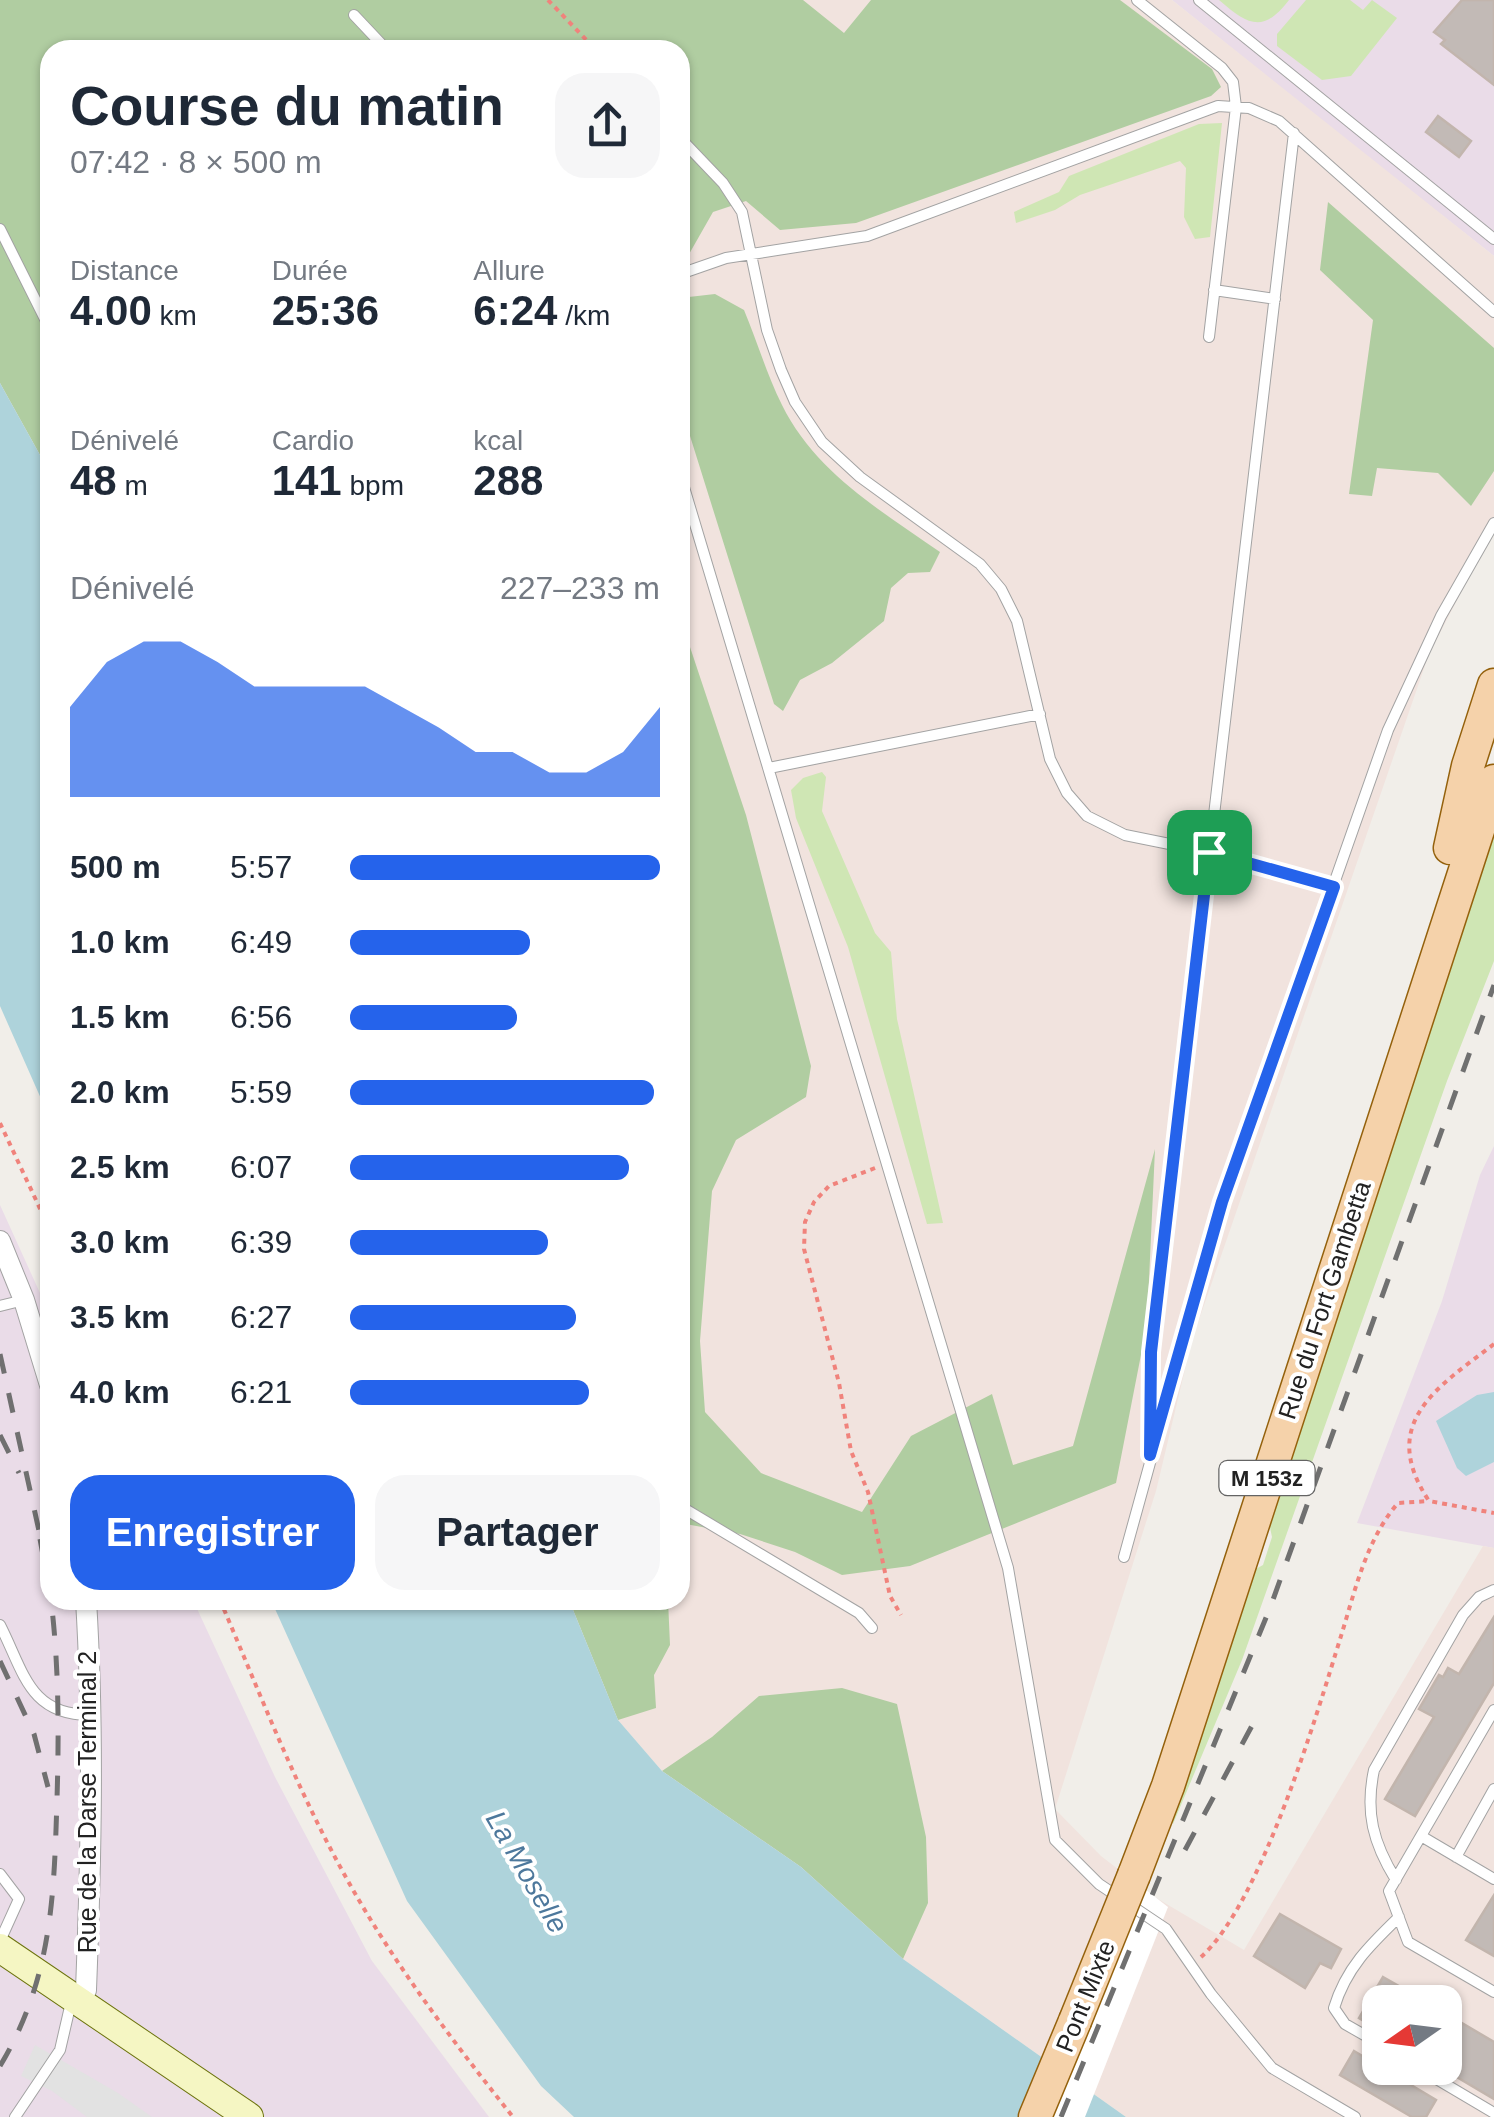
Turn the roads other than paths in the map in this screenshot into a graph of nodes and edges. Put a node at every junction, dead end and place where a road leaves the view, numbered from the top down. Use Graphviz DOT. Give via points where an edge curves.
graph roads {
  1 [pos="1137,0"];
  2 [pos="1199,0"];
  3 [pos="354,15"];
  4 [pos="378,40"];
  5 [pos="1236,107"];
  6 [pos="1294,133"];
  7 [pos="690,148"];
  8 [pos="0,229"];
  9 [pos="1494,239"];
  10 [pos="750,254"];
  11 [pos="690,271"];
  12 [pos="1214,290"];
  13 [pos="1274,299"];
  14 [pos="40,309"];
  15 [pos="1494,312"];
  16 [pos="1209,338"];
  17 [pos="690,507"];
  18 [pos="1494,523"];
  19 [pos="1494,685"];
  20 [pos="1040,714"];
  21 [pos="769,768"];
  22 [pos="1494,781"];
  23 [pos="1209,852"];
  24 [pos="1334,887"];
  25 [pos="1395,1080"];
  26 [pos="0,1241"];
  27 [pos="24,1300"];
  28 [pos="0,1306"];
  29 [pos="40,1352"];
  30 [pos="1150,1455"];
  31 [pos="690,1512"];
  32 [pos="1124,1557"];
  33 [pos="1494,1590"];
  34 [pos="86,1610"];
  35 [pos="0,1624"];
  36 [pos="872,1628"];
  37 [pos="1494,1710"];
  38 [pos="91,1715"];
  39 [pos="1494,1788"];
  40 [pos="1421,1836"];
  41 [pos="1456,1857"];
  42 [pos="0,1874"];
  43 [pos="1134,1875"];
  44 [pos="1494,1879"];
  45 [pos="1396,1880"];
  46 [pos="1399,1918"];
  47 [pos="0,1945"];
  48 [pos="1494,1992"];
  49 [pos="76,2000"];
  50 [pos="1362,2034"];
  51 [pos="1447,2085"];
  52 [pos="1494,2113"];
  53 [pos="15,2117"];
  54 [pos="249,2117"];
  55 [pos="1035,2117"];
  56 [pos="1355,2117"];
  1 -- 5 [label="lane" via="1222,68"];
  2 -- 9 [label="lane"];
  3 -- 4 [label="lane"];
  5 -- 6 [label="lane"];
  5 -- 10 [label="lane" via="1182,117 867,236"];
  5 -- 12 [label="lane"];
  6 -- 13 [label="lane"];
  6 -- 15 [label="lane"];
  7 -- 10 [label="lane" via="742,212"];
  8 -- 14 [label="lane"];
  10 -- 11 [label="lane"];
  10 -- 20 [label="lane" via="767,330 795,402 822,442 860,477 980,564 1001,590 1017,621"];
  12 -- 13 [label="lane"];
  12 -- 16 [label="lane"];
  13 -- 23 [label="lane"];
  17 -- 21 [label="lane"];
  18 -- 24 [label="lane" via="1407,684"];
  19 -- 25 [label="main road" via="1414,972"];
  20 -- 21 [label="lane"];
  20 -- 23 [label="lane" via="1050,759 1088,816 1125,835"];
  21 -- 56 [label="lane" via="1008,1568 1055,1840 1099,1884 1166,1929 1272,2068"];
  22 -- 25 [label="main road, Rue du Fort Gambetta / M 153z"];
  23 -- 24 [label="lane"];
  23 -- 30 [label="lane" via="1151,1352"];
  24 -- 30 [label="lane" via="1222,1202"];
  25 -- 43 [label="main road, Rue du Fort Gambetta / M 153z"];
  26 -- 27 [label="street"];
  27 -- 28 [label="lane"];
  27 -- 29 [label="street"];
  30 -- 32 [label="lane"];
  31 -- 36 [label="lane" via="859,1613"];
  33 -- 45 [label="lane" via="1463,1615 1374,1770 1370,1824"];
  34 -- 38 [label="street, Rue de la Darse Terminal 2"];
  35 -- 38 [label="lane" via="41,1702 58,1712"];
  37 -- 40 [label="lane"];
  38 -- 49 [label="street, Rue de la Darse Terminal 2" via="86,1990"];
  39 -- 41 [label="lane"];
  40 -- 41 [label="lane"];
  40 -- 45 [label="lane"];
  41 -- 44 [label="lane"];
  42 -- 47 [label="lane" via="19,1899"];
  43 -- 55 [label="main road, Pont Mixte / M 153z, bridge"];
  45 -- 46 [label="lane" via="1390,1891"];
  46 -- 48 [label="lane" via="1408,1942"];
  46 -- 50 [label="lane" via="1358,1956 1341,1985 1334,2008"];
  47 -- 49 [label="street"];
  49 -- 53 [label="lane" via="60,2050"];
  49 -- 54 [label="street"];
  51 -- 52 [label="lane"];
}
